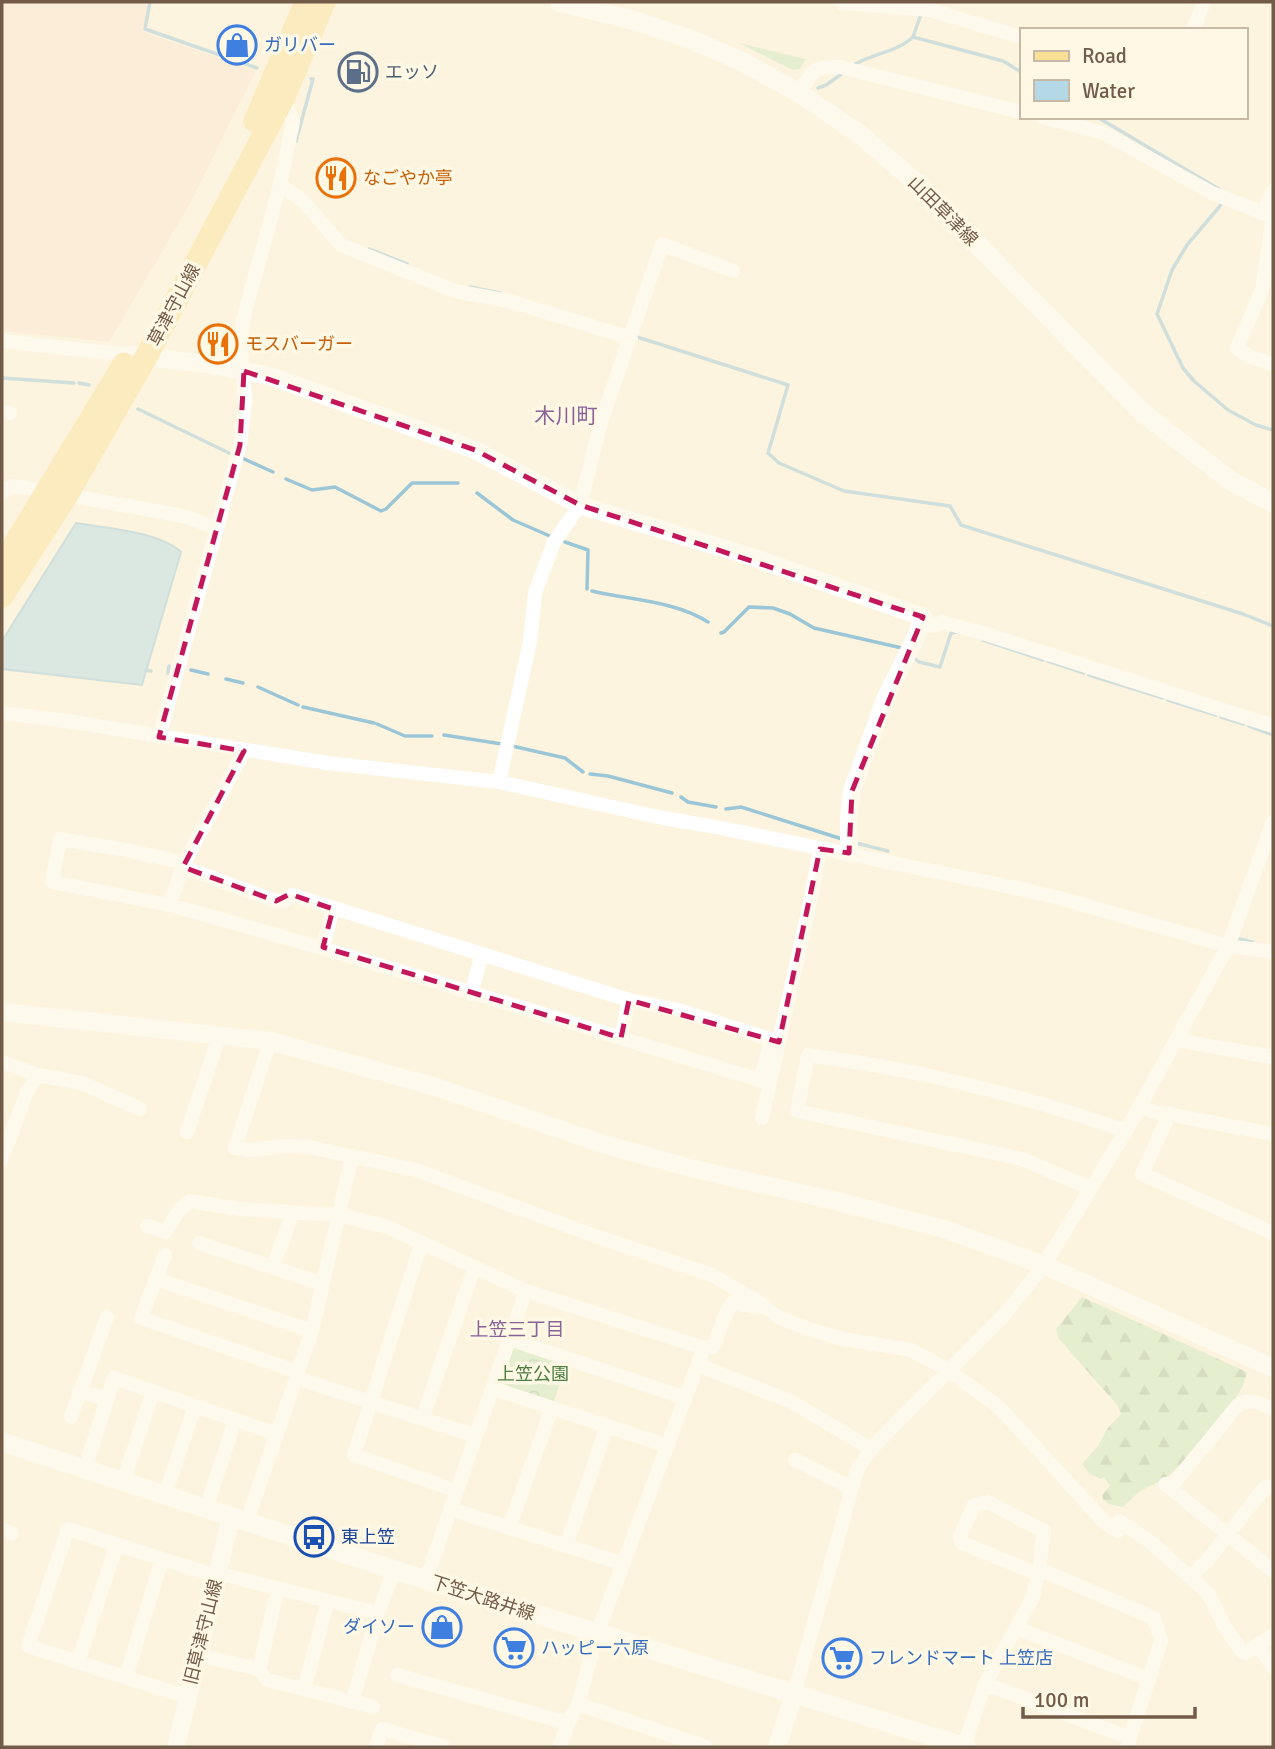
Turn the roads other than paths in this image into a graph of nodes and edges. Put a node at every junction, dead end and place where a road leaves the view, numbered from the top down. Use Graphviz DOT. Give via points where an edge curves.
graph roads {
  1 [pos="306,2"];
  2 [pos="324,2"];
  3 [pos="559,2"];
  4 [pos="1205,2"];
  5 [pos="842,3"];
  6 [pos="1193,28"];
  7 [pos="1020,37"];
  8 [pos="799,93"];
  9 [pos="284,97"];
  10 [pos="1020,112"];
  11 [pos="1050,119"];
  12 [pos="280,185"];
  13 [pos="1273,191"];
  14 [pos="1270,215"];
  15 [pos="733,271"];
  16 [pos="1267,292"];
  17 [pos="631,338"];
  18 [pos="2,341"];
  19 [pos="138,356"];
  20 [pos="1273,364"];
  21 [pos="244,371"];
  22 [pos="2,492"];
  23 [pos="54,498"];
  24 [pos="1273,503"];
  25 [pos="580,505"];
  26 [pos="217,527"];
  27 [pos="2,565"];
  28 [pos="2,596"];
  29 [pos="920,624"];
  30 [pos="2,713"];
  31 [pos="1273,726"];
  32 [pos="159,737"];
  33 [pos="244,751"];
  34 [pos="499,782"];
  35 [pos="1273,822"];
  36 [pos="820,849"];
  37 [pos="849,853"];
  38 [pos="183,865"];
  39 [pos="169,905"];
  40 [pos="333,909"];
  41 [pos="1228,946"];
  42 [pos="323,947"];
  43 [pos="1273,952"];
  44 [pos="482,954"];
  45 [pos="471,994"];
  46 [pos="629,1000"];
  47 [pos="2,1012"];
  48 [pos="220,1034"];
  49 [pos="621,1038"];
  50 [pos="1176,1040"];
  51 [pos="270,1041"];
  52 [pos="775,1041"];
  53 [pos="1273,1057"];
  54 [pos="2,1062"];
  55 [pos="38,1074"];
  56 [pos="1139,1106"];
  57 [pos="140,1109"];
  58 [pos="1169,1115"];
  59 [pos="762,1118"];
  60 [pos="1126,1131"];
  61 [pos="187,1132"];
  62 [pos="1273,1134"];
  63 [pos="352,1156"];
  64 [pos="2,1159"];
  65 [pos="1090,1188"];
  66 [pos="293,1212"];
  67 [pos="339,1214"];
  68 [pos="147,1226"];
  69 [pos="1273,1233"];
  70 [pos="199,1242"];
  71 [pos="421,1244"];
  72 [pos="164,1255"];
  73 [pos="1046,1262"];
  74 [pos="273,1267"];
  75 [pos="474,1268"];
  76 [pos="156,1279"];
  77 [pos="323,1284"];
  78 [pos="526,1291"];
  79 [pos="772,1312"];
  80 [pos="107,1318"];
  81 [pos="312,1331"];
  82 [pos="509,1339"];
  83 [pos="704,1348"];
  84 [pos="698,1365"];
  85 [pos="1273,1368"];
  86 [pos="948,1370"];
  87 [pos="297,1375"];
  88 [pos="492,1388"];
  89 [pos="79,1391"];
  90 [pos="153,1392"];
  91 [pos="685,1398"];
  92 [pos="107,1399"];
  93 [pos="370,1402"];
  94 [pos="195,1406"];
  95 [pos="552,1408"];
  96 [pos="1273,1409"];
  97 [pos="71,1417"];
  98 [pos="422,1419"];
  99 [pos="235,1420"];
  100 [pos="607,1426"];
  101 [pos="277,1434"];
  102 [pos="475,1436"];
  103 [pos="2,1443"];
  104 [pos="668,1446"];
  105 [pos="872,1449"];
  106 [pos="795,1460"];
  107 [pos="85,1469"];
  108 [pos="123,1482"];
  109 [pos="852,1488"];
  110 [pos="1273,1488"];
  111 [pos="457,1491"];
  112 [pos="165,1495"];
  113 [pos="206,1509"];
  114 [pos="450,1509"];
  115 [pos="239,1519"];
  116 [pos="509,1528"];
  117 [pos="1228,1534"];
  118 [pos="117,1544"];
  119 [pos="566,1546"];
  120 [pos="162,1559"];
  121 [pos="624,1564"];
  122 [pos="394,1570"];
  123 [pos="1273,1571"];
  124 [pos="1039,1572"];
  125 [pos="216,1574"];
  126 [pos="1191,1576"];
  127 [pos="426,1580"];
  128 [pos="278,1588"];
  129 [pos="328,1601"];
  130 [pos="378,1613"];
  131 [pos="1016,1628"];
  132 [pos="597,1634"];
  133 [pos="1273,1635"];
  134 [pos="1258,1645"];
  135 [pos="197,1655"];
  136 [pos="78,1662"];
  137 [pos="1273,1667"];
  138 [pos="259,1669"];
  139 [pos="397,1675"];
  140 [pos="126,1677"];
  141 [pos="1149,1679"];
  142 [pos="985,1684"];
  143 [pos="303,1689"];
  144 [pos="794,1695"];
  145 [pos="187,1697"];
  146 [pos="352,1702"];
  147 [pos="578,1704"];
  148 [pos="373,1707"];
  149 [pos="568,1723"];
  150 [pos="1128,1743"];
  151 [pos="176,1747"];
  152 [pos="376,1747"];
  153 [pos="445,1747"];
  154 [pos="560,1747"];
  155 [pos="706,1747"];
  156 [pos="777,1747"];
  157 [pos="965,1747"];
  1 -- 19 [label="main road, 草津守山線" via="263,105 166,291"];
  2 -- 9 [label="main road, 草津守山線"];
  3 -- 8 [label="main road, 山田草津線" via="687,38"];
  4 -- 6 [label="street"];
  5 -- 7 [label="street" via="922,9"];
  8 -- 10 [label="street" via="820,66 840,67"];
  8 -- 24 [label="main road, 山田草津線" via="919,185 1143,414 1231,481"];
  9 -- 12 [label="street" via="293,122"];
  9 -- 19 [label="main road, 草津守山線"];
  11 -- 14 [label="street" via="1104,133 1212,193"];
  12 -- 17 [label="street" via="302,200 341,245 454,291 500,299"];
  12 -- 21 [label="street" via="245,310"];
  13 -- 14 [label="street"];
  14 -- 16 [label="street"];
  15 -- 17 [label="street" via="662,244"];
  16 -- 20 [label="street" via="1237,348"];
  17 -- 25 [label="street" via="601,422"];
  18 -- 19 [label="street"];
  19 -- 21 [label="street"];
  19 -- 23 [label="main road, 草津守山線"];
  21 -- 25 [label="street" via="270,376 475,450"];
  21 -- 26 [label="street" via="240,444"];
  22 -- 23 [label="street" via="12,486"];
  23 -- 26 [label="street" via="183,516"];
  23 -- 27 [label="main road, 草津守山線"];
  23 -- 28 [label="main road, 草津守山線"];
  25 -- 29 [label="street" via="778,566 923,617"];
  25 -- 34 [label="street" via="554,542 535,593 530,642"];
  26 -- 32 [label="street"];
  29 -- 31 [label="street" via="943,622 989,635"];
  29 -- 37 [label="street" via="886,698 852,791"];
  30 -- 32 [label="street"];
  32 -- 33 [label="street"];
  33 -- 34 [label="street"];
  33 -- 38 [label="street"];
  34 -- 36 [label="street"];
  35 -- 41 [label="street"];
  36 -- 37 [label="street"];
  36 -- 52 [label="street"];
  37 -- 41 [label="street" via="1063,899"];
  38 -- 39 [label="street"];
  38 -- 39 [label="street" via="126,849 60,839 52,882"];
  38 -- 40 [label="street" via="276,901 292,895"];
  39 -- 42 [label="street"];
  40 -- 42 [label="street"];
  40 -- 44 [label="street"];
  41 -- 43 [label="street"];
  41 -- 50 [label="street"];
  42 -- 45 [label="street"];
  44 -- 45 [label="street"];
  44 -- 46 [label="street"];
  45 -- 49 [label="street"];
  46 -- 49 [label="street"];
  46 -- 52 [label="street" via="678,1010"];
  47 -- 48 [label="street"];
  48 -- 51 [label="street"];
  48 -- 61 [label="street"];
  49 -- 52 [label="street" via="760,1080"];
  50 -- 53 [label="street"];
  50 -- 56 [label="street"];
  51 -- 63 [label="street" via="235,1148 309,1147"];
  51 -- 73 [label="street" via="436,1087 603,1144 944,1229"];
  52 -- 59 [label="street"];
  54 -- 55 [label="street"];
  55 -- 57 [label="street" via="82,1083"];
  55 -- 64 [label="street"];
  56 -- 58 [label="street"];
  56 -- 60 [label="street"];
  58 -- 62 [label="street"];
  58 -- 69 [label="street" via="1142,1174"];
  60 -- 65 [label="street"];
  60 -- 65 [label="street" via="1057,1107 945,1080 808,1055 797,1111 1023,1159"];
  63 -- 67 [label="street"];
  63 -- 79 [label="street" via="416,1170 712,1275"];
  65 -- 73 [label="street"];
  66 -- 67 [label="street"];
  66 -- 68 [label="street" via="189,1201 166,1232"];
  66 -- 74 [label="street"];
  67 -- 71 [label="street" via="388,1227"];
  67 -- 77 [label="street"];
  70 -- 74 [label="street"];
  71 -- 75 [label="street"];
  71 -- 93 [label="street"];
  72 -- 76 [label="street"];
  73 -- 85 [label="street"];
  73 -- 86 [label="street" via="1003,1315"];
  74 -- 77 [label="street"];
  75 -- 78 [label="street"];
  75 -- 98 [label="street"];
  76 -- 81 [label="street"];
  76 -- 87 [label="street" via="141,1318"];
  77 -- 81 [label="street"];
  78 -- 82 [label="street"];
  78 -- 83 [label="street"];
  79 -- 83 [label="street" via="732,1303 713,1346"];
  79 -- 86 [label="street" via="843,1339 911,1350"];
  80 -- 89 [label="street"];
  81 -- 87 [label="street"];
  82 -- 88 [label="street"];
  82 -- 91 [label="street"];
  83 -- 84 [label="street"];
  84 -- 91 [label="street"];
  84 -- 105 [label="street" via="792,1402"];
  86 -- 105 [label="street"];
  86 -- 126 [label="street" via="1000,1408 1105,1523 1148,1540"];
  87 -- 93 [label="street"];
  87 -- 101 [label="street"];
  88 -- 95 [label="street"];
  88 -- 102 [label="street"];
  89 -- 92 [label="street"];
  89 -- 97 [label="street"];
  90 -- 92 [label="street" via="114,1378"];
  90 -- 94 [label="street"];
  90 -- 108 [label="street"];
  91 -- 104 [label="street"];
  92 -- 107 [label="street"];
  93 -- 98 [label="street"];
  93 -- 111 [label="street" via="354,1455"];
  94 -- 99 [label="street"];
  94 -- 112 [label="street"];
  95 -- 100 [label="street"];
  95 -- 116 [label="street"];
  96 -- 117 [label="street" via="1249,1400 1238,1405 1167,1486"];
  98 -- 102 [label="street"];
  99 -- 101 [label="street"];
  99 -- 113 [label="street"];
  100 -- 104 [label="street"];
  100 -- 119 [label="street"];
  101 -- 115 [label="street"];
  102 -- 111 [label="street"];
  103 -- 107 [label="main road, 下笠大路井線"];
  104 -- 121 [label="street"];
  105 -- 109 [label="street" via="857,1470"];
  106 -- 109 [label="street"];
  107 -- 108 [label="main road, 下笠大路井線"];
  108 -- 112 [label="main road, 下笠大路井線"];
  109 -- 144 [label="street"];
  110 -- 117 [label="street" via="1265,1487"];
  111 -- 114 [label="street"];
  112 -- 113 [label="main road, 下笠大路井線"];
  113 -- 115 [label="main road, 下笠大路井線"];
  114 -- 116 [label="street"];
  114 -- 127 [label="street"];
  115 -- 122 [label="main road, 下笠大路井線"];
  115 -- 125 [label="street, 旧草津守山線"];
  116 -- 119 [label="street"];
  117 -- 123 [label="street"];
  117 -- 126 [label="street"];
  118 -- 120 [label="street"];
  118 -- 136 [label="street"];
  118 -- 136 [label="street" via="68,1528 28,1646"];
  119 -- 121 [label="street"];
  120 -- 125 [label="street"];
  120 -- 140 [label="street"];
  121 -- 132 [label="street"];
  122 -- 127 [label="main road, 下笠大路井線"];
  122 -- 130 [label="street"];
  124 -- 124 [label="street" via="1044,1531 988,1502 974,1505 960,1536 962,1543"];
  124 -- 131 [label="street" via="1034,1597"];
  124 -- 141 [label="street" via="1154,1618 1161,1641"];
  125 -- 128 [label="street"];
  125 -- 135 [label="street, 旧草津守山線"];
  126 -- 134 [label="street" via="1208,1593 1242,1652"];
  127 -- 132 [label="main road, 下笠大路井線"];
  128 -- 129 [label="street"];
  128 -- 138 [label="street"];
  129 -- 130 [label="street"];
  129 -- 143 [label="street"];
  130 -- 146 [label="street"];
  131 -- 141 [label="street"];
  131 -- 142 [label="street"];
  132 -- 144 [label="main road, 下笠大路井線"];
  132 -- 147 [label="street"];
  133 -- 134 [label="street"];
  134 -- 137 [label="street"];
  135 -- 138 [label="street"];
  135 -- 145 [label="street, 旧草津守山線"];
  136 -- 140 [label="street"];
  138 -- 143 [label="street" via="267,1680"];
  139 -- 149 [label="street"];
  140 -- 145 [label="street"];
  141 -- 150 [label="street"];
  142 -- 150 [label="street"];
  142 -- 157 [label="street"];
  143 -- 146 [label="street"];
  144 -- 156 [label="street"];
  144 -- 157 [label="main road, 下笠大路井線"];
  145 -- 151 [label="street, 旧草津守山線"];
  146 -- 148 [label="street"];
  147 -- 149 [label="street"];
  147 -- 155 [label="street"];
  149 -- 154 [label="street"];
  152 -- 153 [label="street" via="383,1729"];
}
